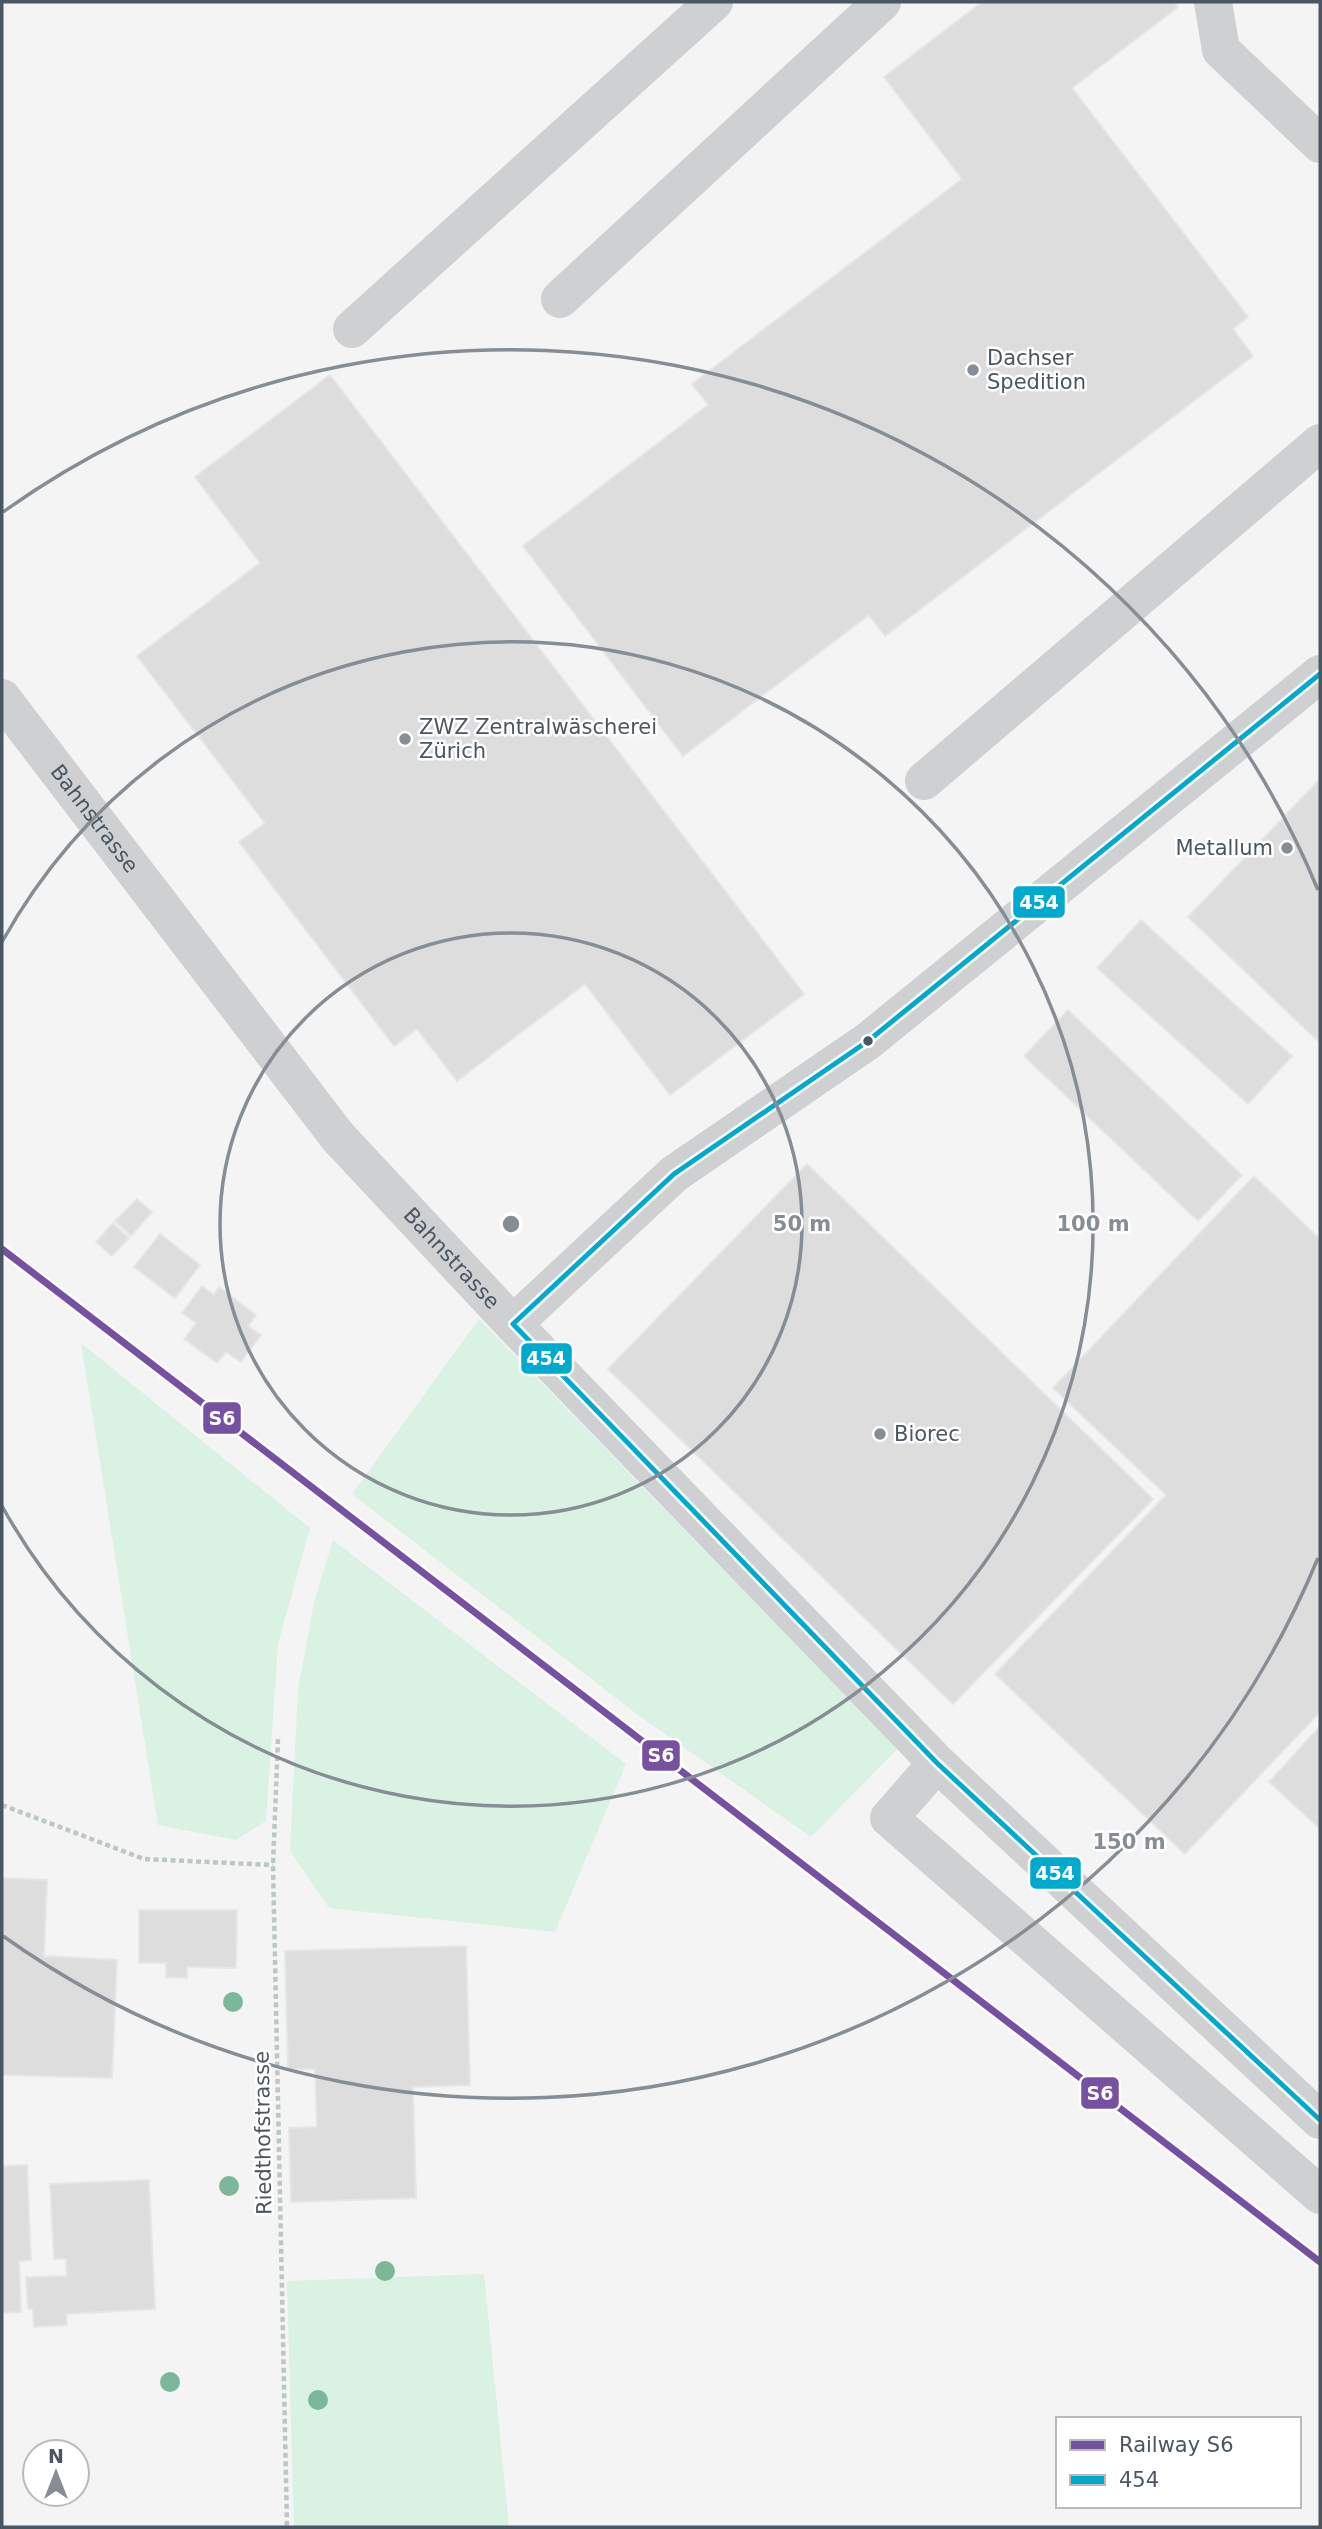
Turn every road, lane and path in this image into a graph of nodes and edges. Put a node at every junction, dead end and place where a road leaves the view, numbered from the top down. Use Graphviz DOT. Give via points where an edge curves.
graph roads {
  1 [pos="714,2"];
  2 [pos="882,2"];
  3 [pos="1213,2"];
  4 [pos="1320,144"];
  5 [pos="560,299"];
  6 [pos="352,328"];
  7 [pos="1320,443"];
  8 [pos="1320,674"];
  9 [pos="2,698"];
  10 [pos="924,781"];
  11 [pos="513,1324"];
  12 [pos="278,1739"];
  13 [pos="937,1763"];
  14 [pos="2,1805"];
  15 [pos="273,1865"];
  16 [pos="1320,2120"];
  17 [pos="1320,2196"];
  18 [pos="287,2527"];
  1 -- 6 [label="street"];
  2 -- 5 [label="street"];
  3 -- 4 [label="street" via="1221,50"];
  7 -- 10 [label="street"];
  8 -- 11 [label="street" via="868,1041 674,1174"];
  9 -- 11 [label="street, Bahnstrasse" via="338,1137"];
  11 -- 13 [label="street, Bahnstrasse"];
  12 -- 15 [label="path, Riedthofstrasse"];
  13 -- 16 [label="street, Bahnstrasse"];
  13 -- 17 [label="street" via="889,1818"];
  14 -- 15 [label="path" via="144,1859"];
  15 -- 18 [label="path, Riedthofstrasse"];
}
